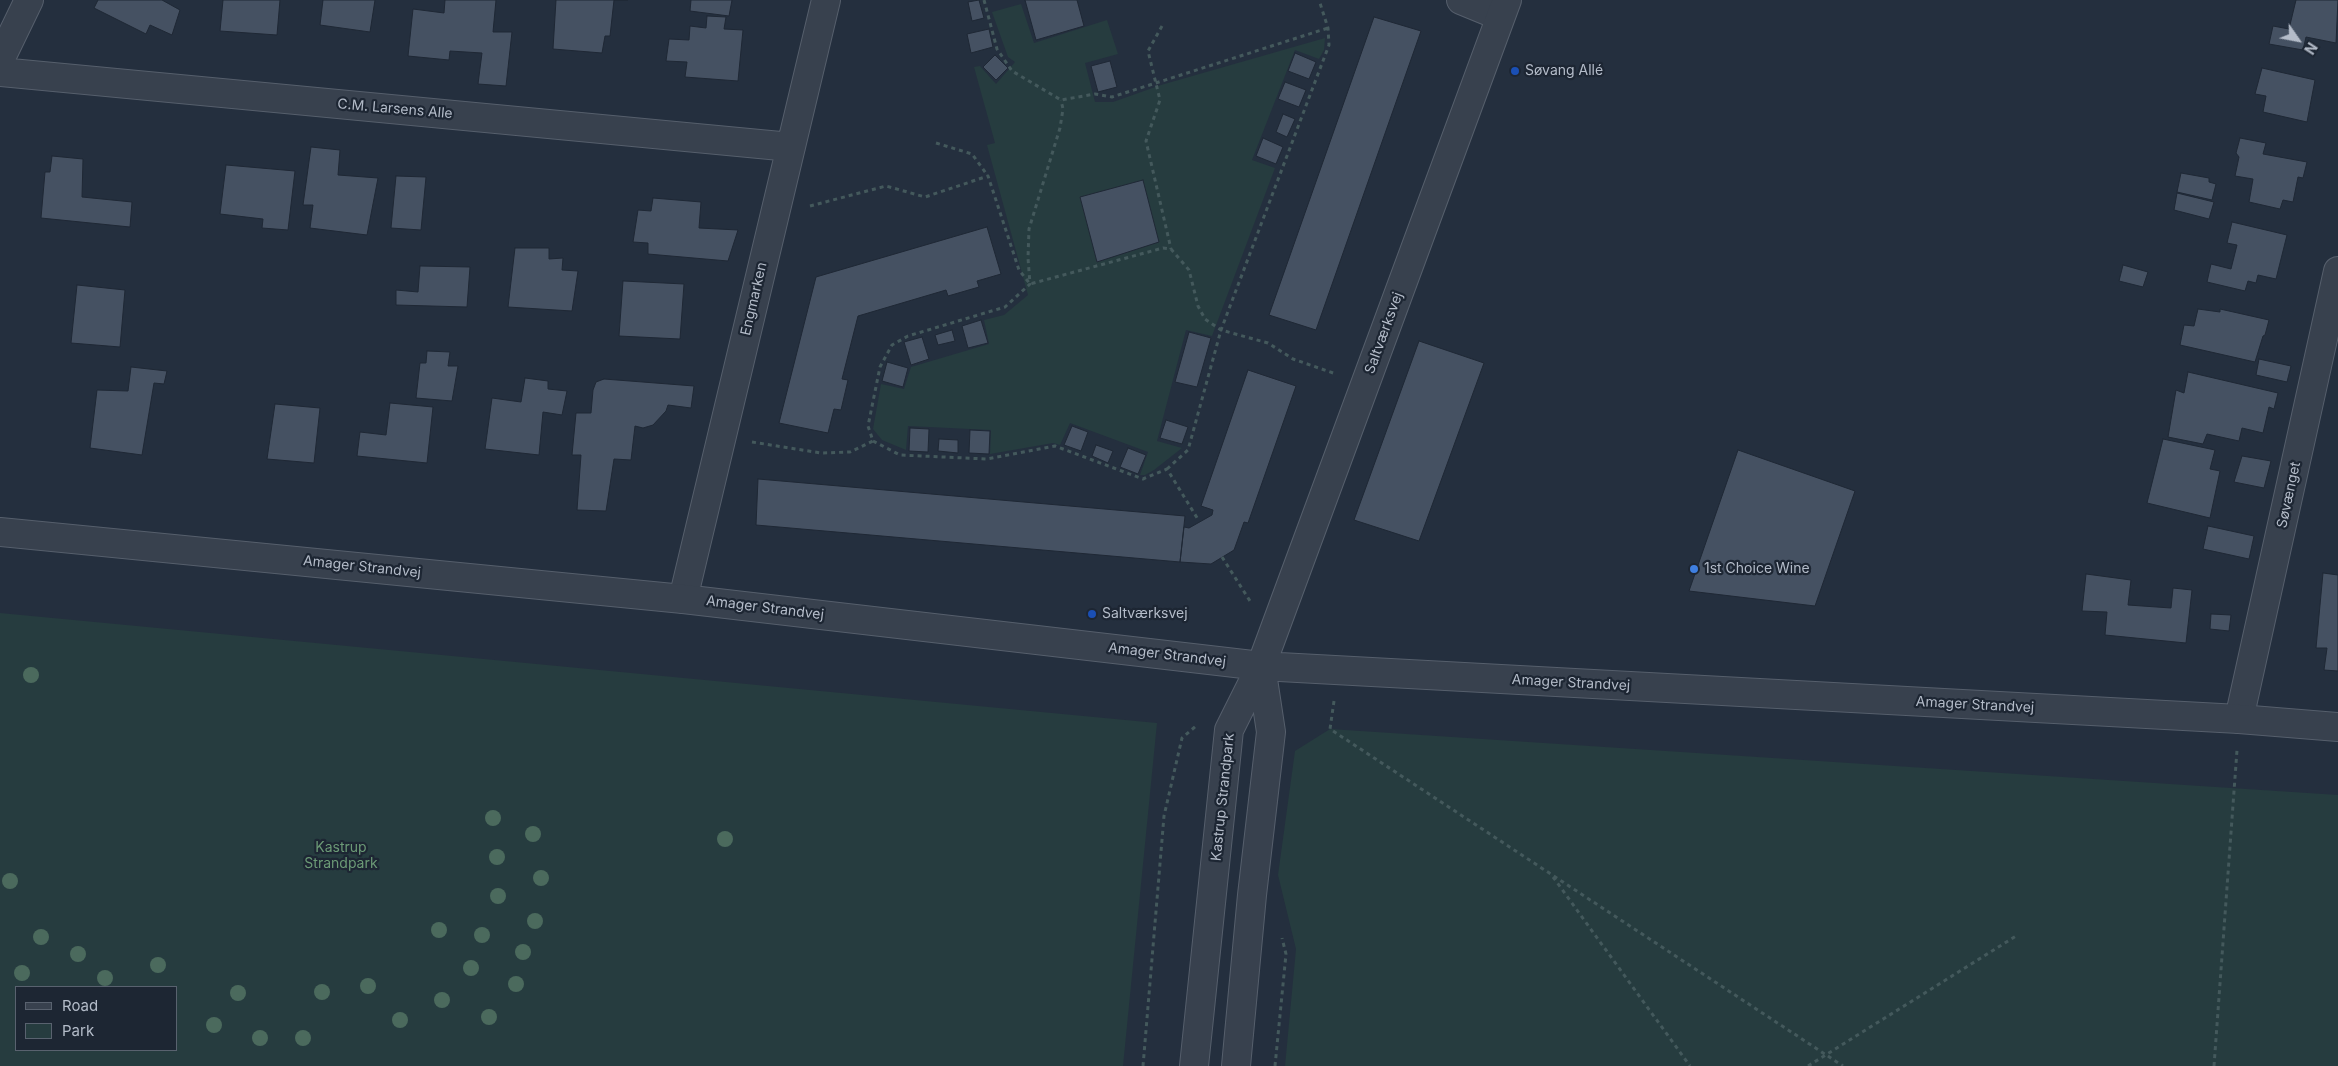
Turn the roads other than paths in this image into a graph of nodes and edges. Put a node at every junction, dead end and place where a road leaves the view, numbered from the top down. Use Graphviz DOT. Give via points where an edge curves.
graph roads {
  1 [pos="29,0"];
  2 [pos="826,0"];
  3 [pos="1461,0"];
  4 [pos="1504,8"];
  5 [pos="0,60"];
  6 [pos="0,72"];
  7 [pos="791,147"];
  8 [pos="2338,271"];
  9 [pos="0,532"];
  10 [pos="683,599"];
  11 [pos="1261,666"];
  12 [pos="2240,720"];
  13 [pos="2338,727"];
  14 [pos="1194,1066"];
  15 [pos="1236,1066"];
  1 -- 5 [label="street"];
  2 -- 7 [label="street, Engmarken"];
  3 -- 4 [label="street"];
  4 -- 11 [label="street, Saltværksvej"];
  6 -- 7 [label="street, C.M. Larsens Alle"];
  7 -- 10 [label="street, Engmarken"];
  8 -- 12 [label="street, Søvænget"];
  9 -- 10 [label="street, Amager Strandvej"];
  10 -- 11 [label="street, Amager Strandvej"];
  11 -- 12 [label="street, Amager Strandvej"];
  11 -- 14 [label="street, Kastrup Strandpark" via="1229,730"];
  11 -- 15 [label="street" via="1271,732"];
  12 -- 13 [label="street, Amager Strandvej"];
}
